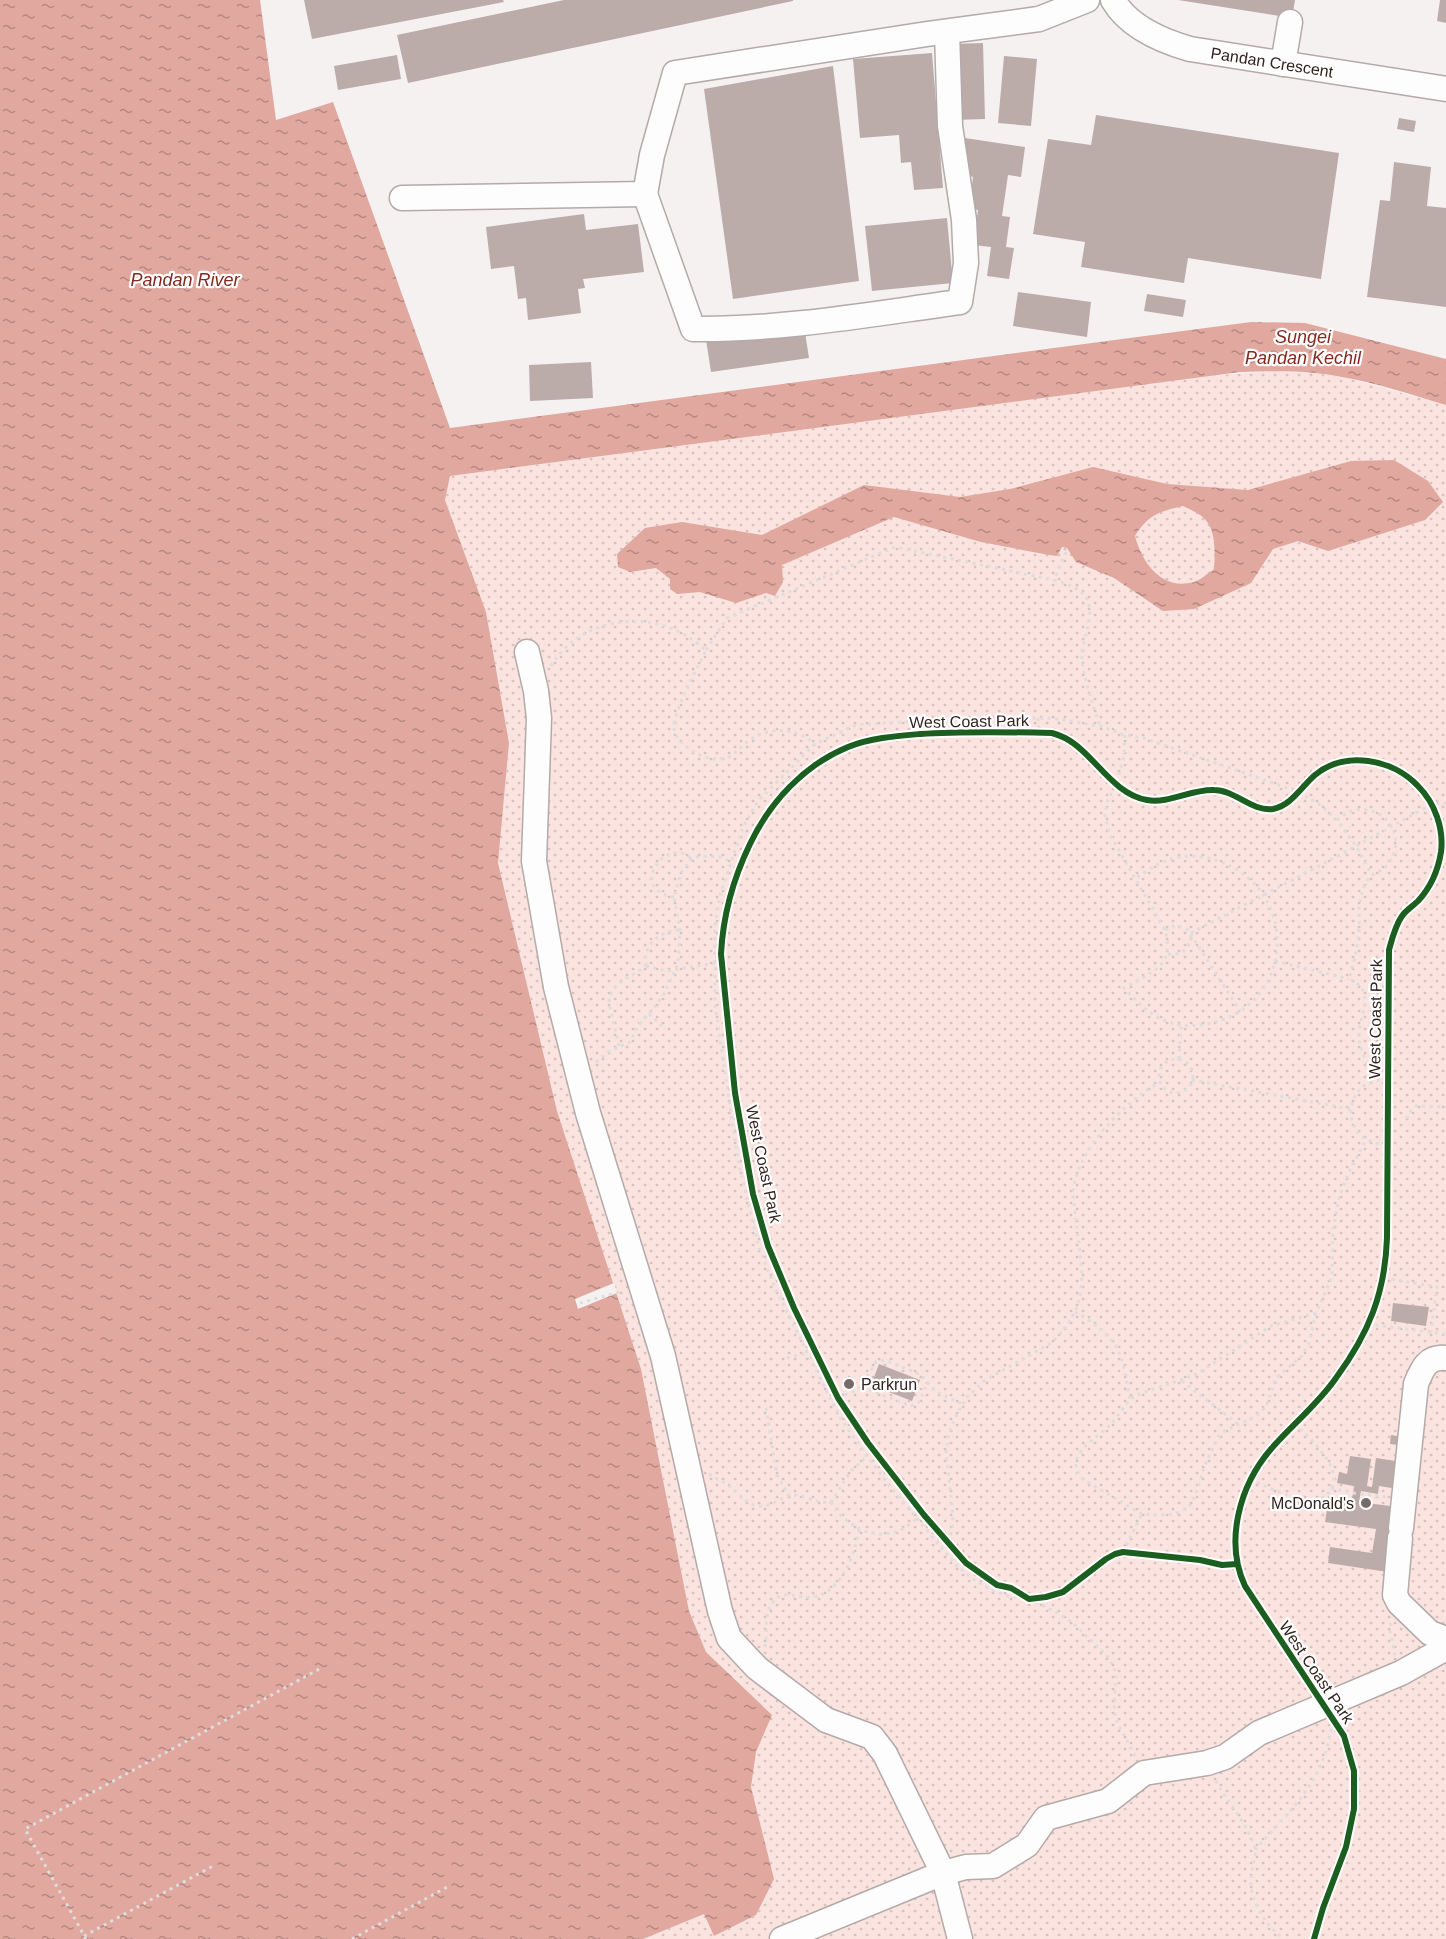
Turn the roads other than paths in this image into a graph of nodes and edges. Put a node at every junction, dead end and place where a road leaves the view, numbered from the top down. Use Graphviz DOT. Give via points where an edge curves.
graph roads {
  1 [pos="1087,0"];
  2 [pos="1113,0"];
  3 [pos="1290,22"];
  4 [pos="947,32"];
  5 [pos="1283,64"];
  6 [pos="1446,88"];
  7 [pos="645,194"];
  8 [pos="402,198"];
  9 [pos="527,652"];
  10 [pos="1446,1358"];
  11 [pos="1446,1640"];
  12 [pos="1446,1648"];
  13 [pos="1446,1659"];
  14 [pos="1401,1672"];
  15 [pos="943,1873"];
  16 [pos="782,1939"];
  17 [pos="960,1939"];
  1 -- 4 [label="street" via="1039,19"];
  2 -- 5 [label="street, Pandan Crescent" via="1131,20 1170,43"];
  3 -- 5 [label="street"];
  4 -- 7 [label="street" via="675,73"];
  4 -- 7 [label="street" via="950,126 964,220 966,263 960,302 797,325 693,329"];
  5 -- 6 [label="street, Pandan Crescent"];
  7 -- 8 [label="street"];
  9 -- 15 [label="street" via="539,718 534,861 556,987 588,1113 663,1356 729,1638 757,1668 826,1720 872,1737 885,1754"];
  10 -- 11 [label="street" via="1431,1359 1424,1365 1416,1384 1395,1595 1430,1633"];
  12 -- 14 [label="street"];
  13 -- 14 [label="street"];
  14 -- 15 [label="street" via="1328,1713 1259,1732 1226,1756 1144,1773 1107,1801 1046,1818 1026,1845 993,1866"];
  15 -- 16 [label="street"];
  15 -- 17 [label="street"];
}
